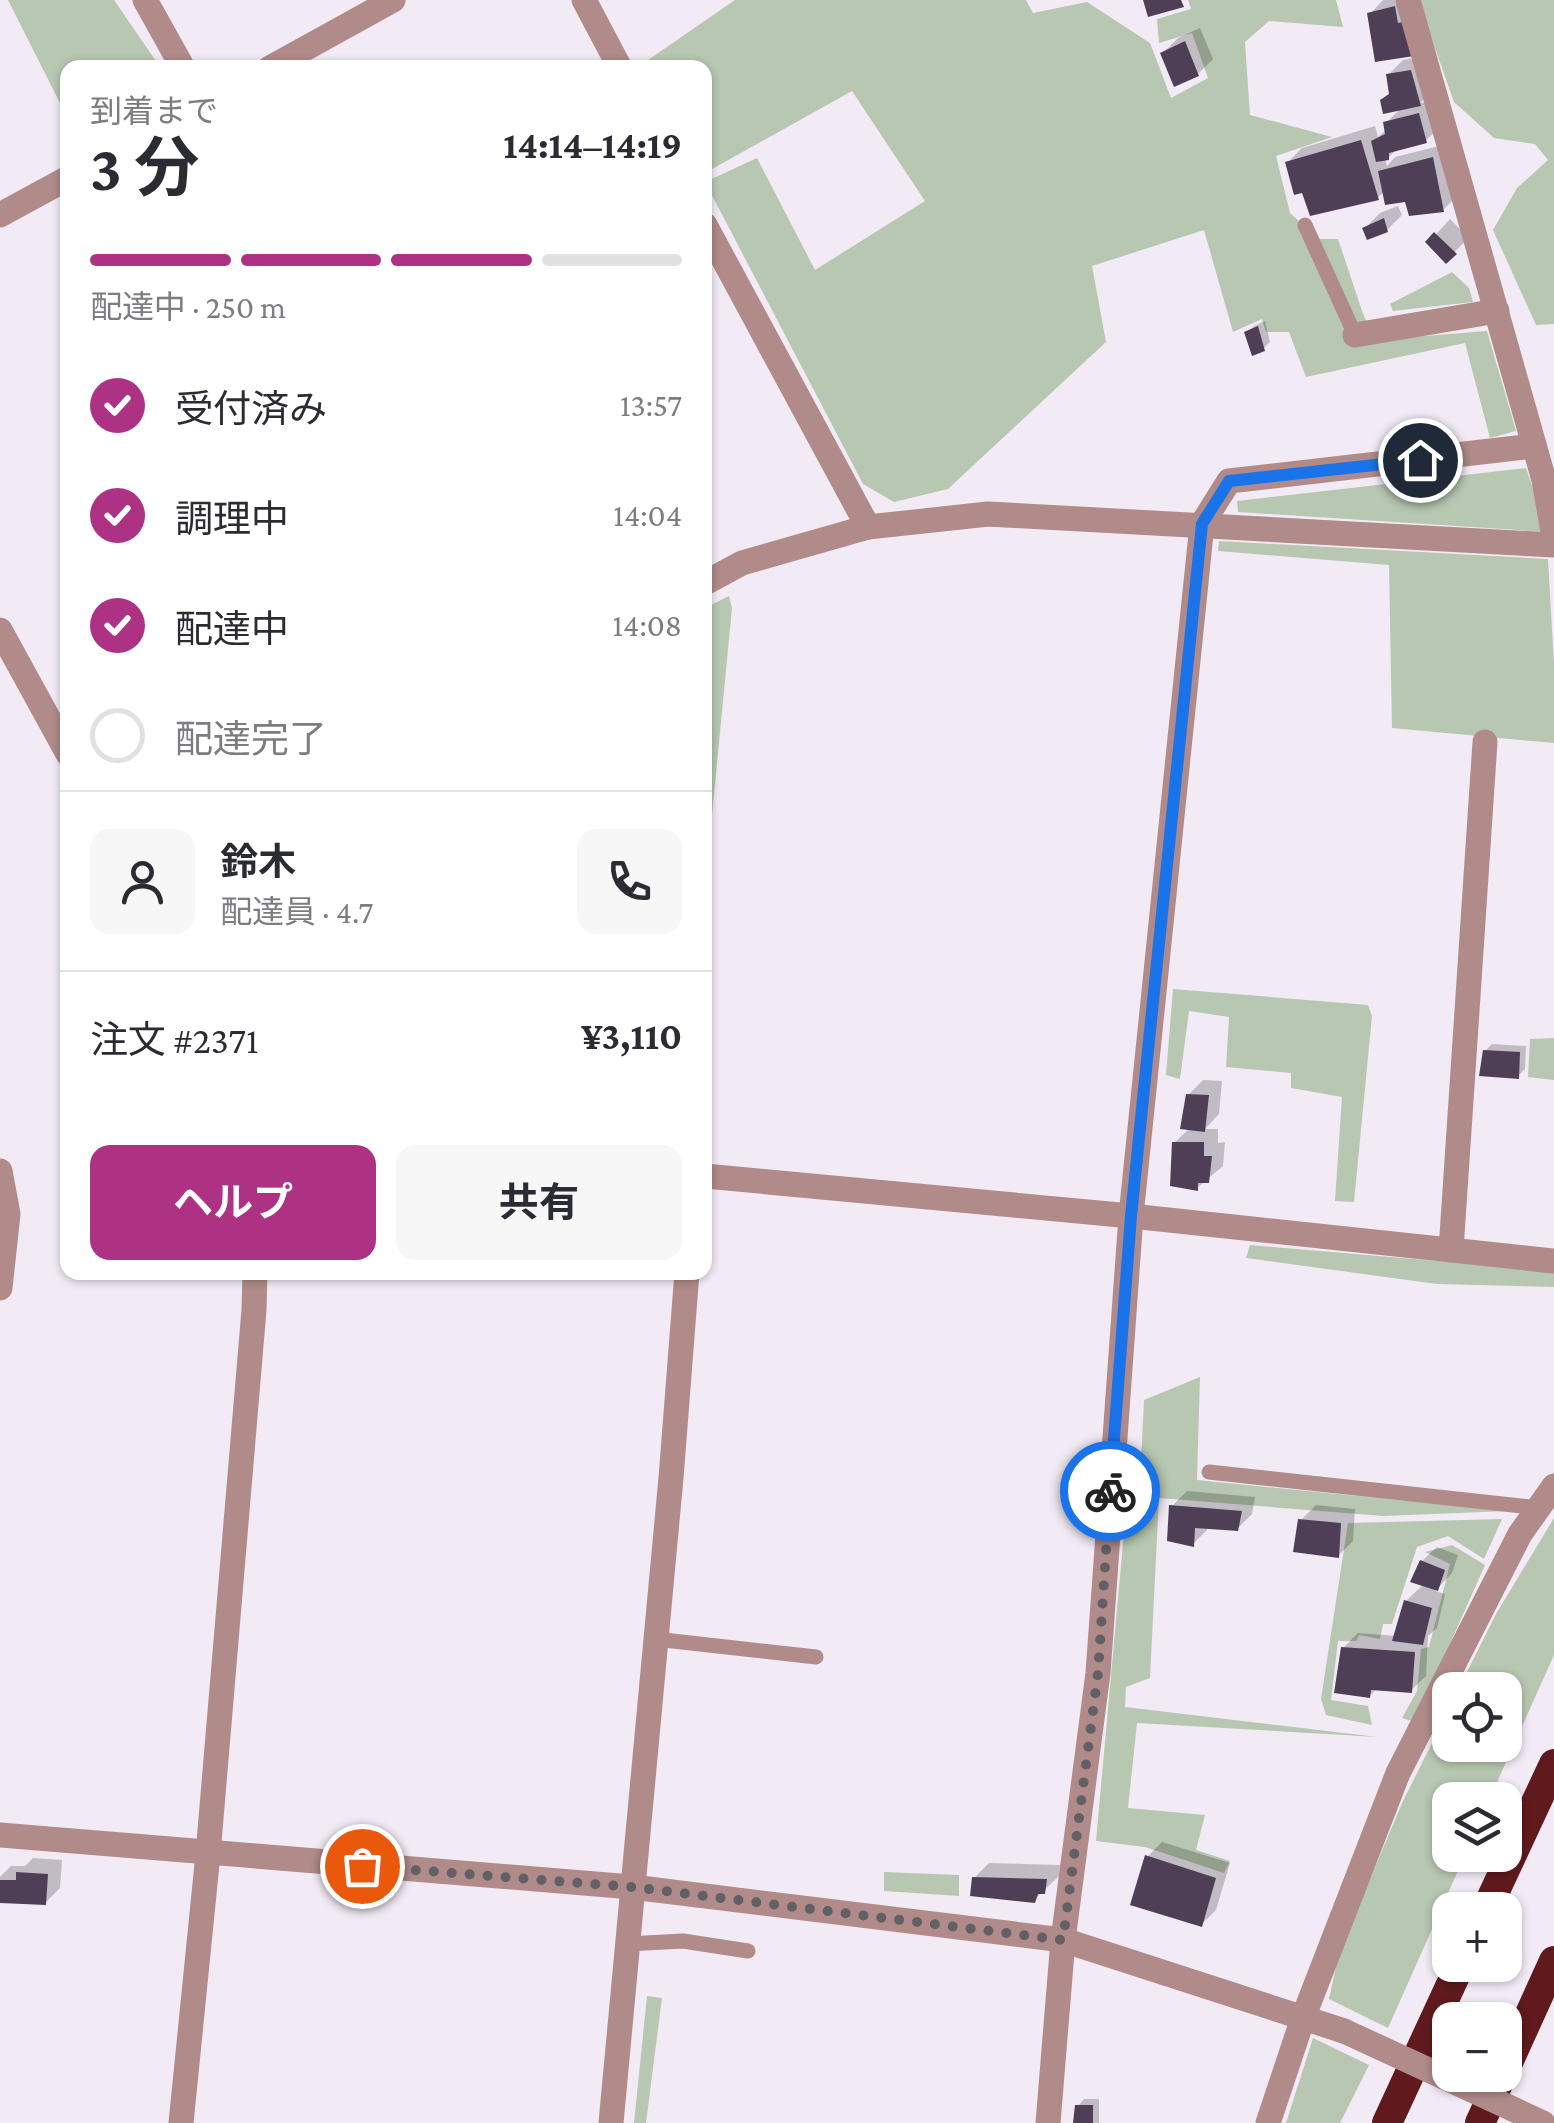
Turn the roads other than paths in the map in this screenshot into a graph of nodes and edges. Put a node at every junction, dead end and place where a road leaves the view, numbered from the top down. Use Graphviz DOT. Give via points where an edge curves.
graph roads {
  1 [pos="144,0"];
  2 [pos="394,0"];
  3 [pos="584,0"];
  4 [pos="1408,0"];
  5 [pos="179,60"];
  6 [pos="285,60"];
  7 [pos="616,60"];
  8 [pos="60,182"];
  9 [pos="0,215"];
  10 [pos="1304,225"];
  11 [pos="712,238"];
  12 [pos="1497,311"];
  13 [pos="1354,335"];
  14 [pos="1534,446"];
  15 [pos="1202,524"];
  16 [pos="868,528"];
  17 [pos="1554,537"];
  18 [pos="1554,545"];
  19 [pos="712,579"];
  20 [pos="0,630"];
  21 [pos="60,739"];
  22 [pos="1485,742"];
  23 [pos="0,1171"];
  24 [pos="712,1177"];
  25 [pos="1131,1216"];
  26 [pos="1451,1250"];
  27 [pos="1554,1261"];
  28 [pos="255,1280"];
  29 [pos="685,1280"];
  30 [pos="0,1288"];
  31 [pos="1210,1472"];
  32 [pos="1554,1486"];
  33 [pos="1540,1508"];
  34 [pos="656,1639"];
  35 [pos="816,1657"];
  36 [pos="1554,1764"];
  37 [pos="0,1836"];
  38 [pos="208,1854"];
  39 [pos="632,1887"];
  40 [pos="1494,1892"];
  41 [pos="1063,1940"];
  42 [pos="627,1944"];
  43 [pos="748,1951"];
  44 [pos="1554,1961"];
  45 [pos="1452,1982"];
  46 [pos="1303,2018"];
  47 [pos="1522,2032"];
  48 [pos="1495,2092"];
  49 [pos="181,2123"];
  50 [pos="611,2123"];
  51 [pos="1048,2123"];
  52 [pos="1268,2123"];
  53 [pos="1387,2123"];
  54 [pos="1480,2123"];
  55 [pos="1544,2123"];
  1 -- 5 [label="street"];
  2 -- 6 [label="street"];
  3 -- 7 [label="street"];
  4 -- 12 [label="street"];
  8 -- 9 [label="street"];
  10 -- 13 [label="lane"];
  11 -- 16 [label="street"];
  12 -- 13 [label="street"];
  12 -- 14 [label="street"];
  14 -- 15 [label="street" via="1229,481"];
  14 -- 17 [label="street"];
  15 -- 16 [label="street" via="988,514"];
  15 -- 18 [label="street"];
  15 -- 25 [label="street"];
  16 -- 19 [label="street" via="742,564"];
  20 -- 21 [label="street"];
  22 -- 26 [label="street"];
  23 -- 30 [label="street" via="8,1214"];
  24 -- 25 [label="street"];
  25 -- 26 [label="street"];
  25 -- 41 [label="street" via="1098,1673"];
  26 -- 27 [label="street"];
  28 -- 38 [label="street"];
  29 -- 34 [label="street"];
  31 -- 33 [label="lane"];
  32 -- 33 [label="street"];
  33 -- 46 [label="street" via="1520,1534 1398,1774"];
  34 -- 35 [label="lane"];
  34 -- 39 [label="street"];
  36 -- 40 [label="highway"];
  37 -- 38 [label="street"];
  38 -- 39 [label="street"];
  38 -- 49 [label="street"];
  39 -- 41 [label="street"];
  39 -- 42 [label="street"];
  41 -- 46 [label="street"];
  41 -- 51 [label="street"];
  42 -- 43 [label="lane" via="683,1942"];
  42 -- 50 [label="street"];
  44 -- 47 [label="highway"];
  45 -- 53 [label="highway"];
  46 -- 52 [label="street"];
  46 -- 55 [label="street, bridge"];
  48 -- 54 [label="highway"];
}
